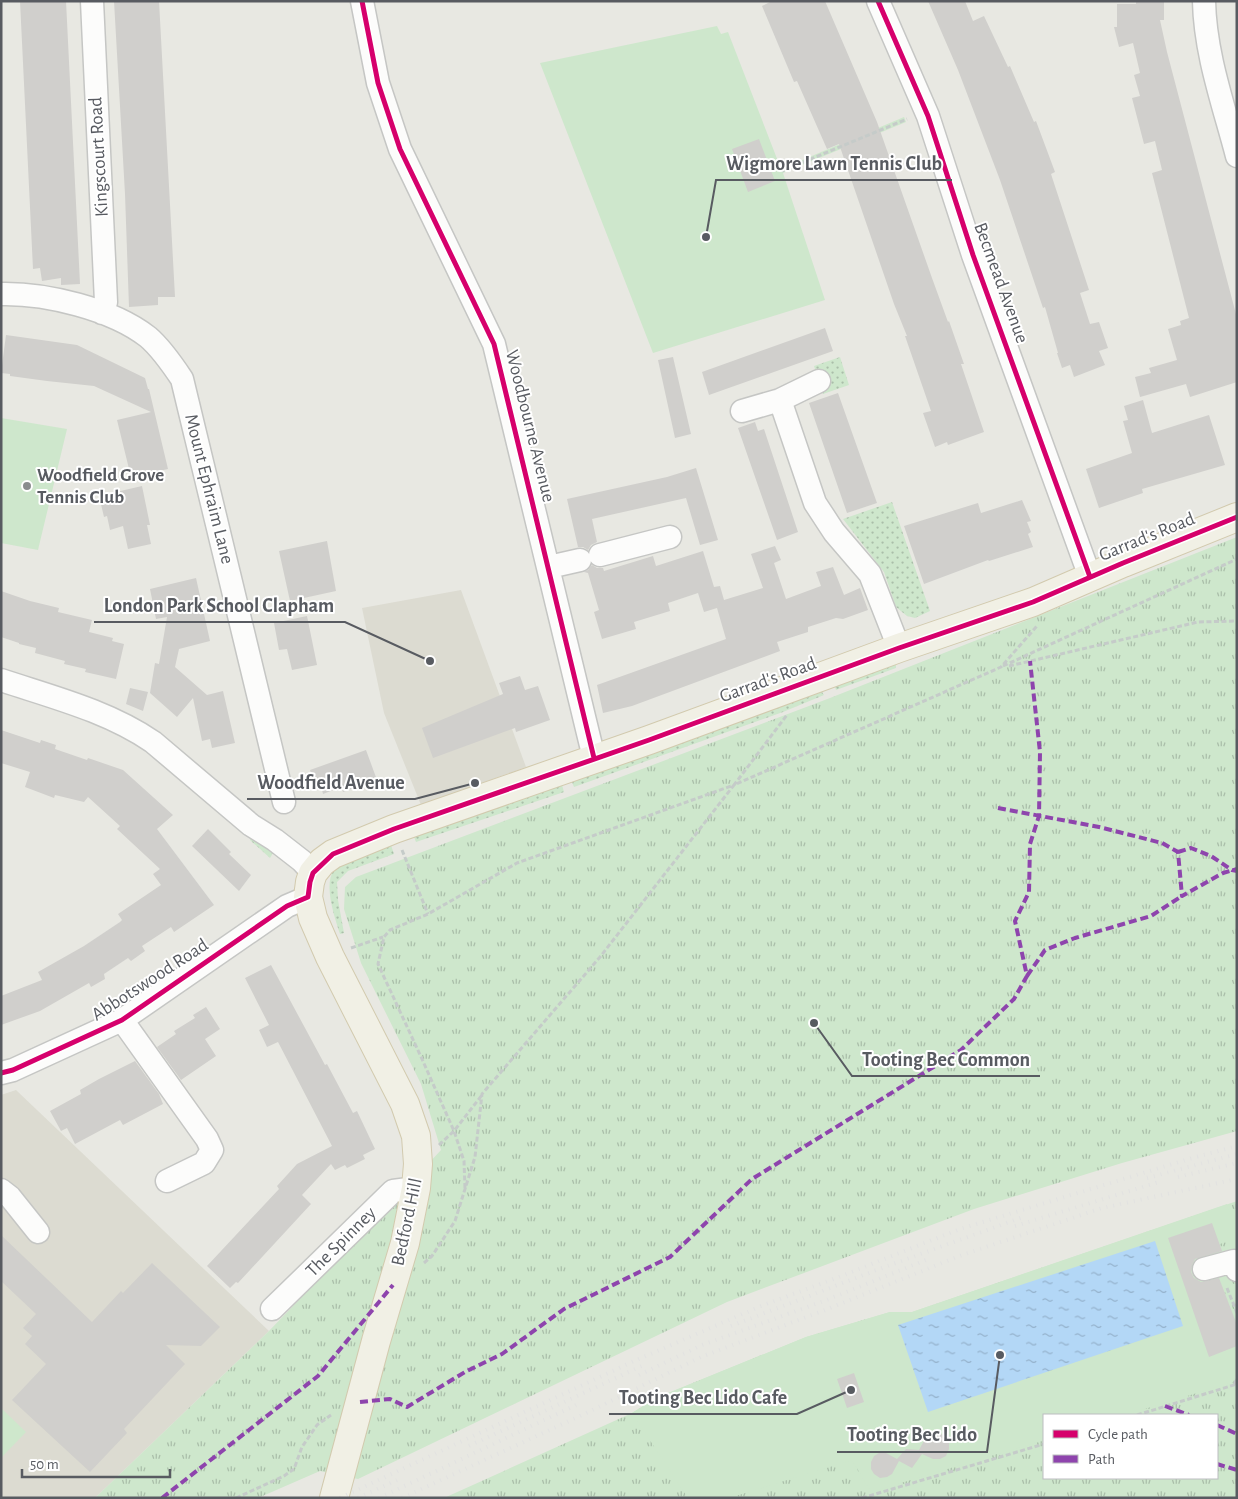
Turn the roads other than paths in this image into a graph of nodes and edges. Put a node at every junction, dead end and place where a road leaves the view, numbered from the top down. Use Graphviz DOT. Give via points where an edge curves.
graph roads {
  1 [pos="92,1"];
  2 [pos="362,1"];
  3 [pos="878,1"];
  4 [pos="1204,1"];
  5 [pos="1237,156"];
  6 [pos="1,294"];
  7 [pos="102,313"];
  8 [pos="819,381"];
  9 [pos="780,400"];
  10 [pos="742,411"];
  11 [pos="1237,517"];
  12 [pos="670,537"];
  13 [pos="549,567"];
  14 [pos="1090,577"];
  15 [pos="899,648"];
  16 [pos="1,680"];
  17 [pos="594,758"];
  18 [pos="284,802"];
  19 [pos="311,885"];
  20 [pos="122,1020"];
  21 [pos="1,1073"];
  22 [pos="417,1176"];
  23 [pos="166,1181"];
  24 [pos="1,1190"];
  25 [pos="38,1232"];
  26 [pos="1204,1269"];
  27 [pos="1237,1270"];
  28 [pos="272,1309"];
  29 [pos="336,1493"];
  1 -- 7 [label="street, Kingscourt Road" via="106,302"];
  2 -- 13 [label="street, Woodbourne Avenue" via="378,83 400,149 494,344"];
  3 -- 14 [label="street, Becmead Avenue" via="928,116 974,255"];
  4 -- 5 [label="street" via="1208,47"];
  6 -- 7 [label="street, Mount Ephraim Lane" via="83,305"];
  7 -- 18 [label="street, Mount Ephraim Lane" via="147,337 182,379"];
  8 -- 9 [label="street"];
  9 -- 10 [label="street"];
  9 -- 15 [label="street" via="815,503 834,532 870,574"];
  11 -- 14 [label="main road, Garrad's Road"];
  12 -- 13 [label="street"];
  13 -- 17 [label="street, Woodbourne Avenue"];
  14 -- 15 [label="main road, Garrad's Road" via="1033,602"];
  15 -- 17 [label="main road, Garrad's Road"];
  16 -- 19 [label="street" via="117,720 139,732 250,825 302,861"];
  17 -- 19 [label="main road, Garrad's Road" via="333,854"];
  19 -- 20 [label="street, Abbotswood Road" via="287,906"];
  19 -- 22 [label="main road, Bedford Hill" via="313,918 405,1104 416,1136"];
  20 -- 21 [label="street, Abbotswood Road"];
  20 -- 23 [label="street" via="212,1150 204,1162"];
  22 -- 28 [label="street, The Spinney" via="393,1191"];
  22 -- 29 [label="main road, Bedford Hill" via="405,1243"];
  24 -- 25 [label="street"];
  26 -- 27 [label="street" via="1234,1261"];
}
